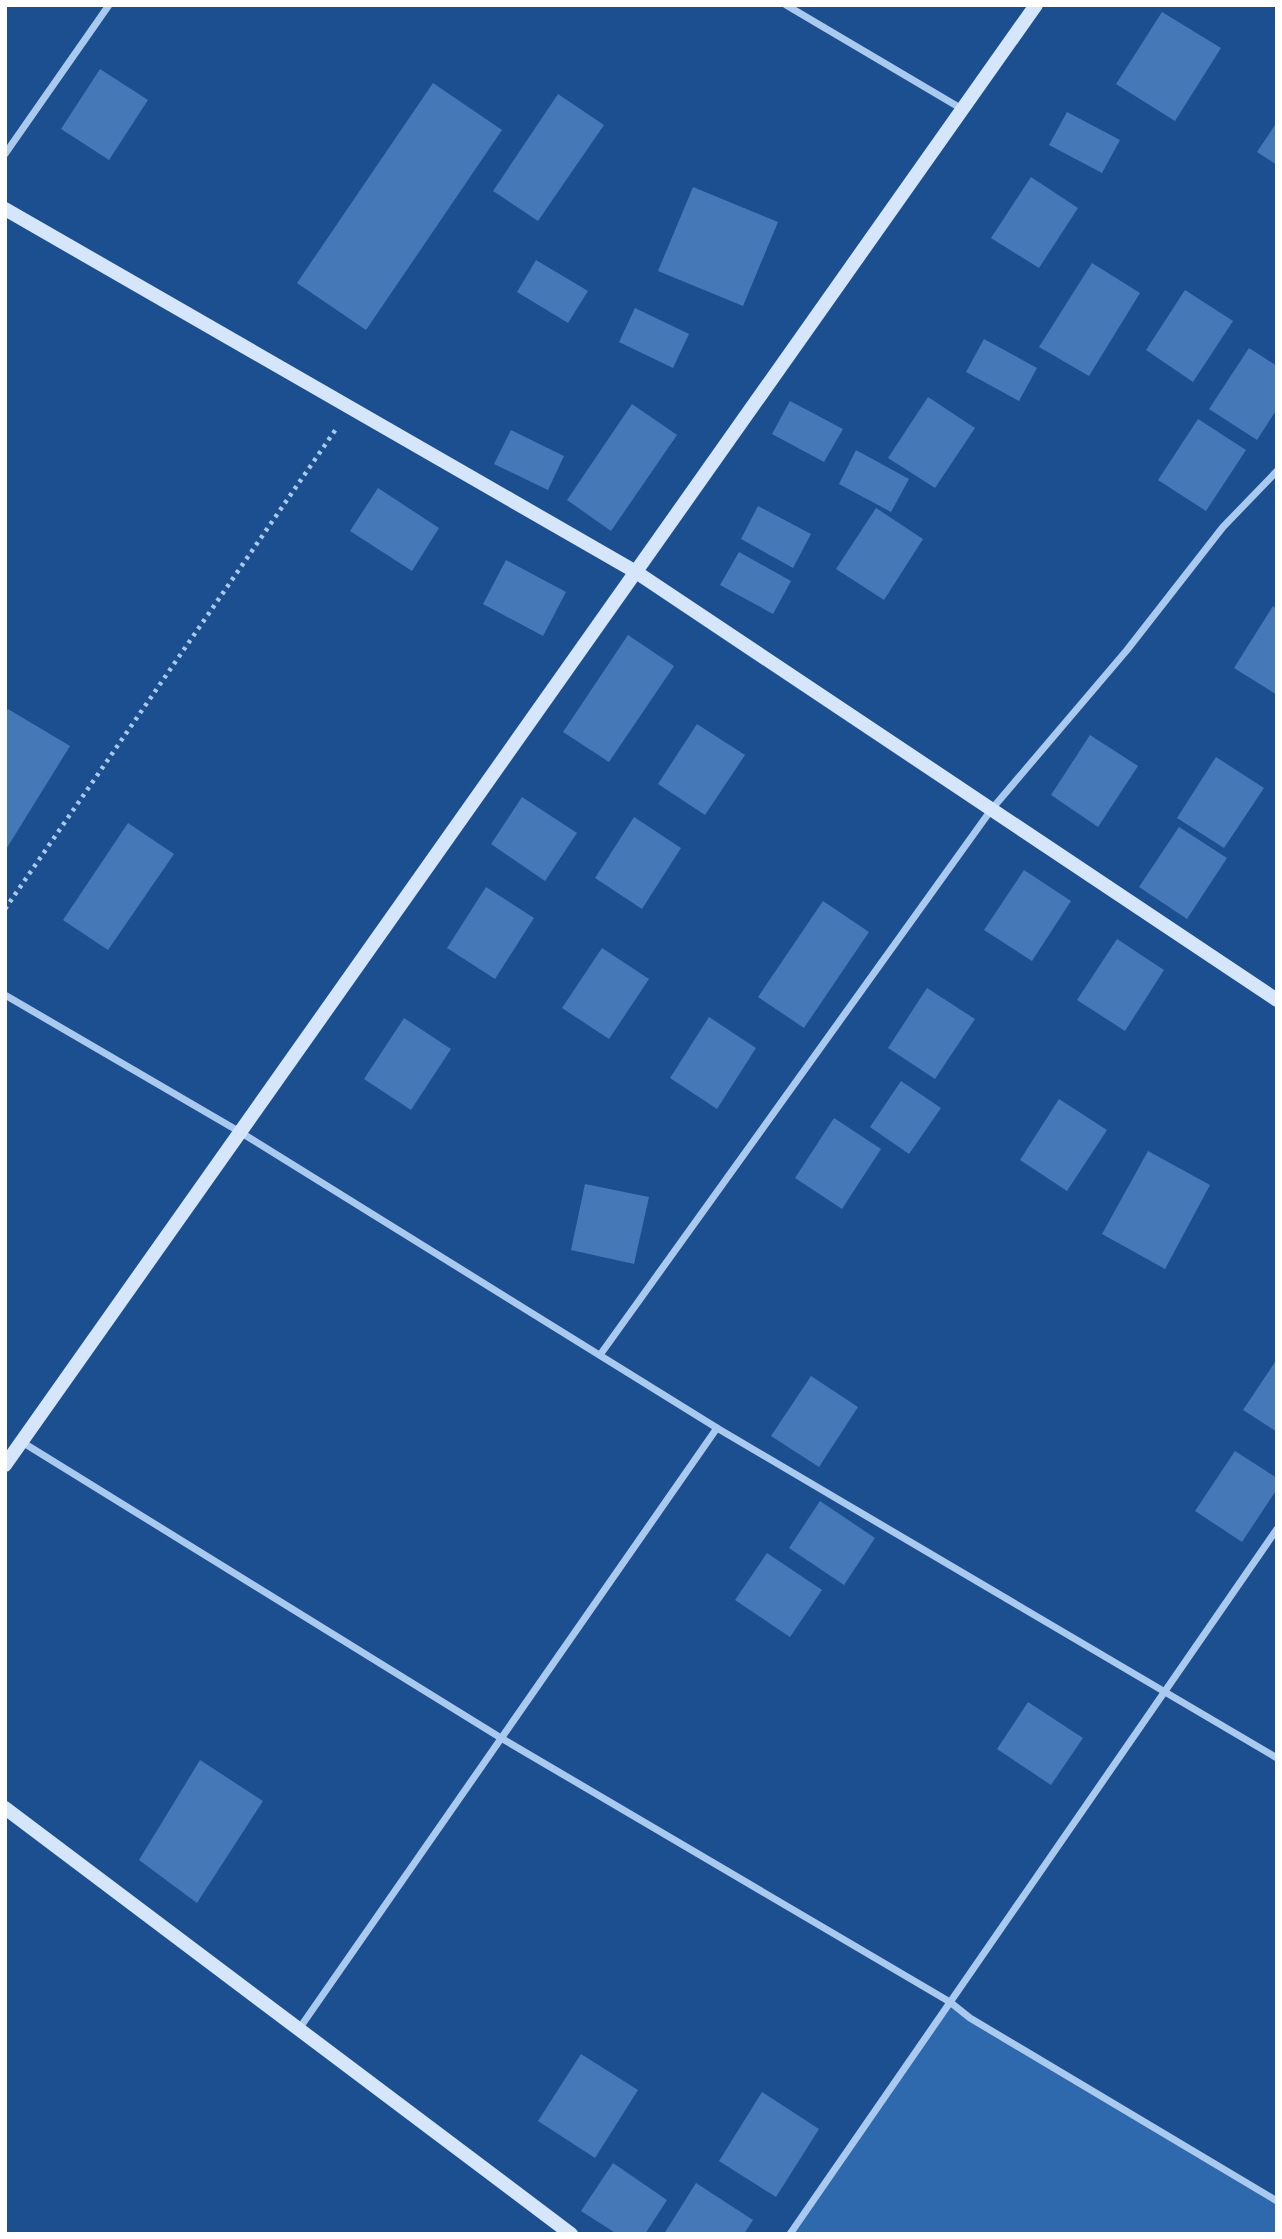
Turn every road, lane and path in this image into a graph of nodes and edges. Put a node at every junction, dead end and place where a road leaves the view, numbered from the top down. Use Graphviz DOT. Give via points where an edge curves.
graph roads {
  1 [pos="109,5"];
  2 [pos="786,5"];
  3 [pos="1036,5"];
  4 [pos="962,109"];
  5 [pos="5,154"];
  6 [pos="5,209"];
  7 [pos="351,408"];
  8 [pos="1277,471"];
  9 [pos="636,572"];
  10 [pos="991,810"];
  11 [pos="5,909"];
  12 [pos="5,995"];
  13 [pos="1277,1000"];
  14 [pos="240,1132"];
  15 [pos="600,1355"];
  16 [pos="717,1428"];
  17 [pos="22,1442"];
  18 [pos="5,1465"];
  19 [pos="1277,1529"];
  20 [pos="1165,1692"];
  21 [pos="501,1738"];
  22 [pos="1277,1758"];
  23 [pos="5,1808"];
  24 [pos="950,2002"];
  25 [pos="299,2029"];
  26 [pos="1277,2201"];
  27 [pos="571,2234"];
  28 [pos="790,2234"];
  1 -- 5 [label="street"];
  2 -- 4 [label="street"];
  3 -- 4 [label="street"];
  4 -- 9 [label="street"];
  6 -- 7 [label="street"];
  7 -- 9 [label="street"];
  7 -- 11 [label="path"];
  8 -- 10 [label="street" via="1223,527 1127,650"];
  9 -- 10 [label="street"];
  9 -- 14 [label="street"];
  10 -- 13 [label="street"];
  10 -- 15 [label="street"];
  12 -- 14 [label="street"];
  14 -- 15 [label="street"];
  14 -- 17 [label="street"];
  15 -- 16 [label="street"];
  16 -- 20 [label="street"];
  16 -- 21 [label="street"];
  17 -- 18 [label="street"];
  17 -- 21 [label="street"];
  19 -- 20 [label="street"];
  20 -- 22 [label="street"];
  20 -- 24 [label="street"];
  21 -- 24 [label="street"];
  21 -- 25 [label="street"];
  23 -- 25 [label="street"];
  24 -- 26 [label="street"];
  24 -- 28 [label="street"];
  25 -- 27 [label="street"];
}
